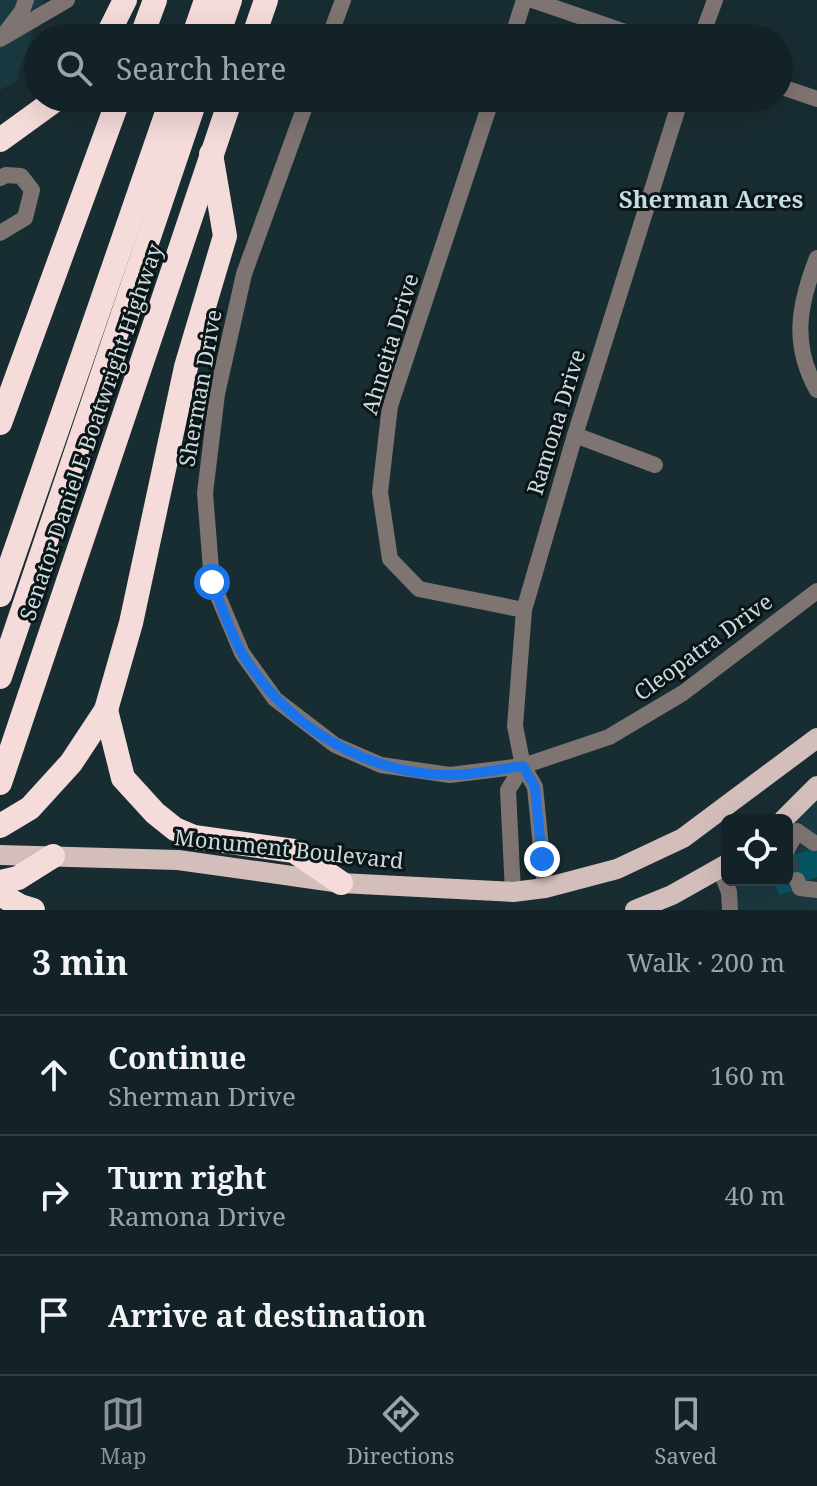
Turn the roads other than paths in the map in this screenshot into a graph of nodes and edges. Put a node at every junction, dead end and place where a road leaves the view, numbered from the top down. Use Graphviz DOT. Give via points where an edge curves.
graph roads {
  1 [pos="26,0"];
  2 [pos="67,0"];
  3 [pos="125,0"];
  4 [pos="155,0"];
  5 [pos="206,0"];
  6 [pos="230,0"];
  7 [pos="266,0"];
  8 [pos="343,0"];
  9 [pos="524,0"];
  10 [pos="532,0"];
  11 [pos="715,0"];
  12 [pos="26,24"];
  13 [pos="113,24"];
  14 [pos="146,24"];
  15 [pos="198,24"];
  16 [pos="222,24"];
  17 [pos="258,24"];
  18 [pos="334,24"];
  19 [pos="516,24"];
  20 [pos="602,24"];
  21 [pos="706,24"];
  22 [pos="24,25"];
  23 [pos="0,39"];
  24 [pos="793,91"];
  25 [pos="817,99"];
  26 [pos="39,112"];
  27 [pos="114,112"];
  28 [pos="167,112"];
  29 [pos="191,112"];
  30 [pos="226,112"];
  31 [pos="303,112"];
  32 [pos="487,112"];
  33 [pos="677,112"];
  34 [pos="0,140"];
  35 [pos="211,154"];
  36 [pos="0,178"];
  37 [pos="0,233"];
  38 [pos="817,258"];
  39 [pos="817,390"];
  40 [pos="0,423"];
  41 [pos="575,435"];
  42 [pos="655,465"];
  43 [pos="817,591"];
  44 [pos="0,595"];
  45 [pos="524,610"];
  46 [pos="0,677"];
  47 [pos="106,710"];
  48 [pos="817,738"];
  49 [pos="523,766"];
  50 [pos="0,783"];
  51 [pos="817,786"];
  52 [pos="793,817"];
  53 [pos="793,822"];
  54 [pos="817,824"];
  55 [pos="793,825"];
  56 [pos="0,826"];
  57 [pos="814,843"];
  58 [pos="0,855"];
  59 [pos="53,856"];
  60 [pos="721,867"];
  61 [pos="797,880"];
  62 [pos="0,882"];
  63 [pos="341,883"];
  64 [pos="728,886"];
  65 [pos="545,888"];
  66 [pos="817,890"];
  67 [pos="0,894"];
  68 [pos="512,901"];
  69 [pos="33,910"];
  70 [pos="545,910"];
  71 [pos="635,910"];
  72 [pos="730,910"];
  1 -- 23 [label="street"];
  2 -- 12 [label="street"];
  3 -- 13 [label="highway"];
  4 -- 14 [label="highway"];
  5 -- 15 [label="highway"];
  6 -- 16 [label="highway"];
  7 -- 17 [label="highway"];
  8 -- 18 [label="street"];
  9 -- 19 [label="street"];
  10 -- 20 [label="street"];
  11 -- 21 [label="street"];
  22 -- 23 [label="street"];
  24 -- 25 [label="street"];
  26 -- 34 [label="highway"];
  27 -- 40 [label="highway"];
  28 -- 44 [label="highway, Senator Daniel E Boatwright Highway"];
  29 -- 46 [label="highway"];
  30 -- 35 [label="highway, Senator Daniel E Boatwright Highway"];
  31 -- 49 [label="street, Sherman Drive" via="244,274 217,394 205,493 212,582 242,653 275,699 335,745 381,765 450,775"];
  32 -- 45 [label="street, Ahneita Drive" via="390,406 380,492 390,559 419,589"];
  33 -- 41 [label="street, Ramona Drive"];
  35 -- 47 [label="highway" via="225,236 186,367 131,623"];
  35 -- 50 [label="highway, Senator Daniel E Boatwright Highway"];
  36 -- 37 [label="street" via="21,176 32,190 25,218"];
  38 -- 39 [label="street" via="798,323"];
  41 -- 42 [label="street"];
  41 -- 45 [label="street, Ramona Drive"];
  43 -- 49 [label="street, Cleopatra Drive" via="683,693 634,723 609,737"];
  45 -- 49 [label="street, Ramona Drive" via="515,726"];
  47 -- 56 [label="highway" via="71,763 30,808"];
  47 -- 63 [label="highway" via="123,778 175,829 194,837 294,851"];
  48 -- 65 [label="main road, Monument Boulevard" via="683,838 617,869"];
  49 -- 65 [label="street, Ramona Drive" via="535,787"];
  49 -- 68 [label="street" via="508,790"];
  51 -- 52 [label="main road"];
  53 -- 54 [label="street"];
  55 -- 57 [label="street"];
  58 -- 59 [label="main road, Monument Boulevard"];
  59 -- 62 [label="highway" via="18,878"];
  59 -- 63 [label="main road, Monument Boulevard" via="178,860"];
  60 -- 71 [label="main road"];
  61 -- 66 [label="street" via="800,888"];
  63 -- 68 [label="main road, Monument Boulevard"];
  64 -- 72 [label="street"];
  65 -- 68 [label="main road, Monument Boulevard"];
  65 -- 70 [label="main road"];
  67 -- 69 [label="highway"];
}
